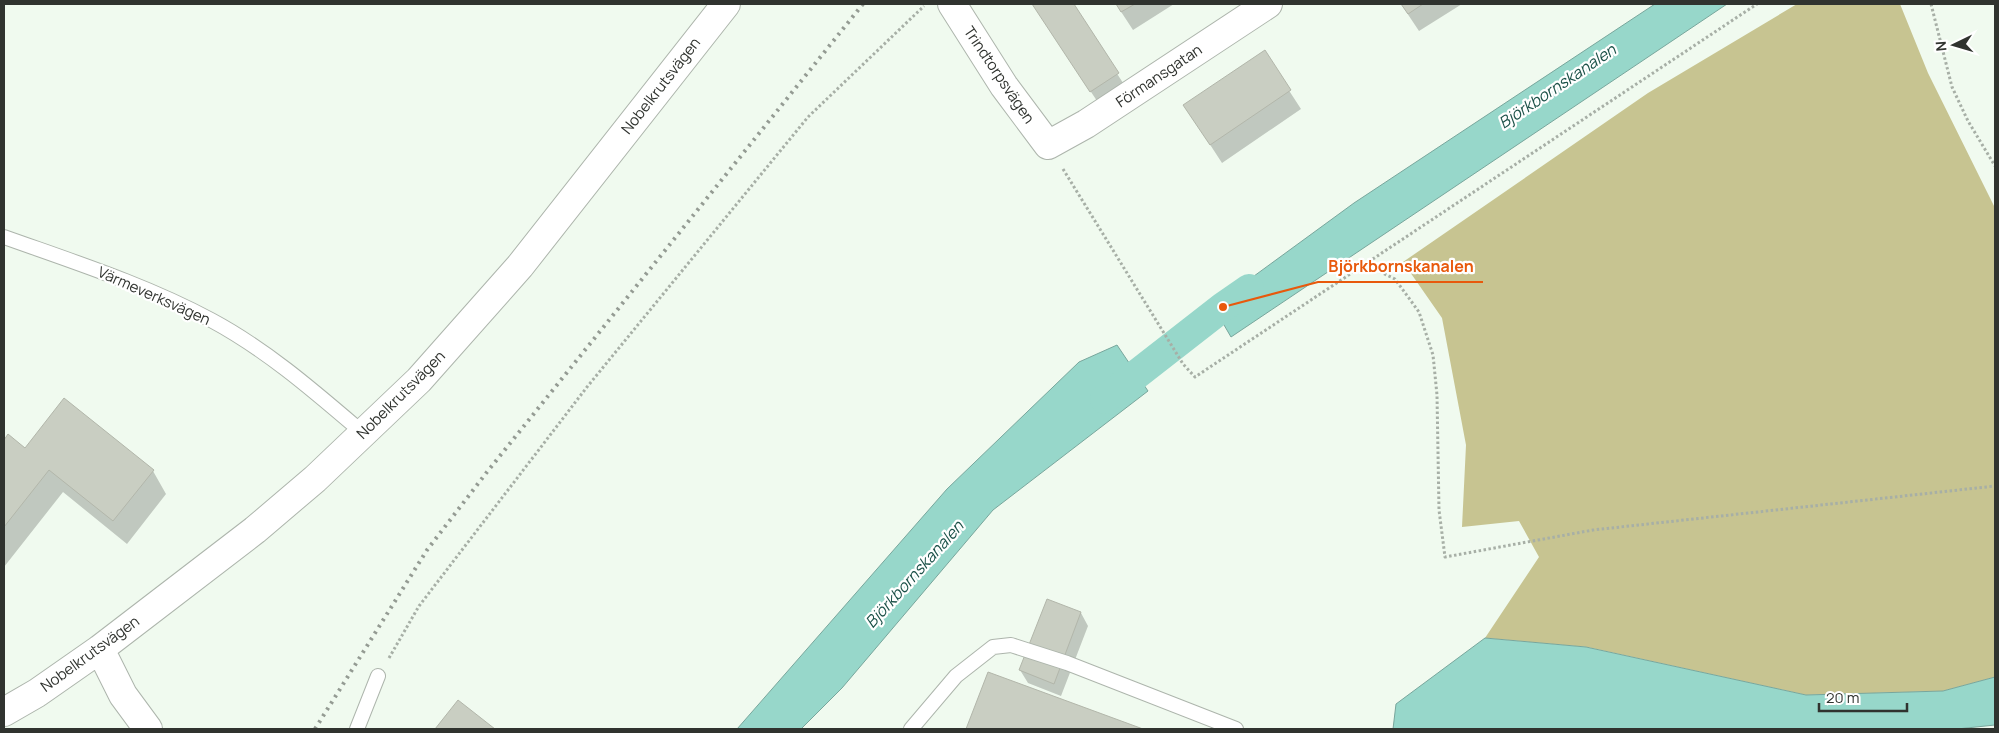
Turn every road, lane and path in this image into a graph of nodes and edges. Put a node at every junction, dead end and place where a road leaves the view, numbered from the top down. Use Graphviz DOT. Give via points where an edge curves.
graph roads {
  1 [pos="726,4"];
  2 [pos="926,4"];
  3 [pos="1268,4"];
  4 [pos="1757,4"];
  5 [pos="1931,4"];
  6 [pos="959,6"];
  7 [pos="1048,145"];
  8 [pos="1995,166"];
  9 [pos="4,237"];
  10 [pos="1366,265"];
  11 [pos="363,433"];
  12 [pos="1995,486"];
  13 [pos="100,649"];
  14 [pos="378,676"];
  15 [pos="4,712"];
  16 [pos="148,729"];
  17 [pos="357,729"];
  18 [pos="911,729"];
  19 [pos="1236,729"];
  1 -- 11 [label="street, Nobelkrutsvägen" via="520,266 419,380"];
  2 -- 14 [label="path" via="808,117 588,387 419,606"];
  3 -- 7 [label="street, Förmansgatan" via="1086,124"];
  4 -- 10 [label="path"];
  5 -- 8 [label="path" via="1952,87"];
  6 -- 7 [label="street, Trindtorpsvägen" via="1004,86"];
  7 -- 10 [label="path" via="1183,364 1195,377"];
  9 -- 11 [label="lane, Värmeverksvägen" via="163,296 212,320 302,381"];
  10 -- 12 [label="path" via="1395,279 1419,312 1433,355 1439,510 1445,557 1593,530"];
  11 -- 13 [label="street, Nobelkrutsvägen" via="256,530"];
  13 -- 15 [label="street, Nobelkrutsvägen"];
  13 -- 16 [label="street" via="123,695"];
  14 -- 17 [label="lane"];
  18 -- 19 [label="lane" via="956,676 993,647 1012,645"];
}
